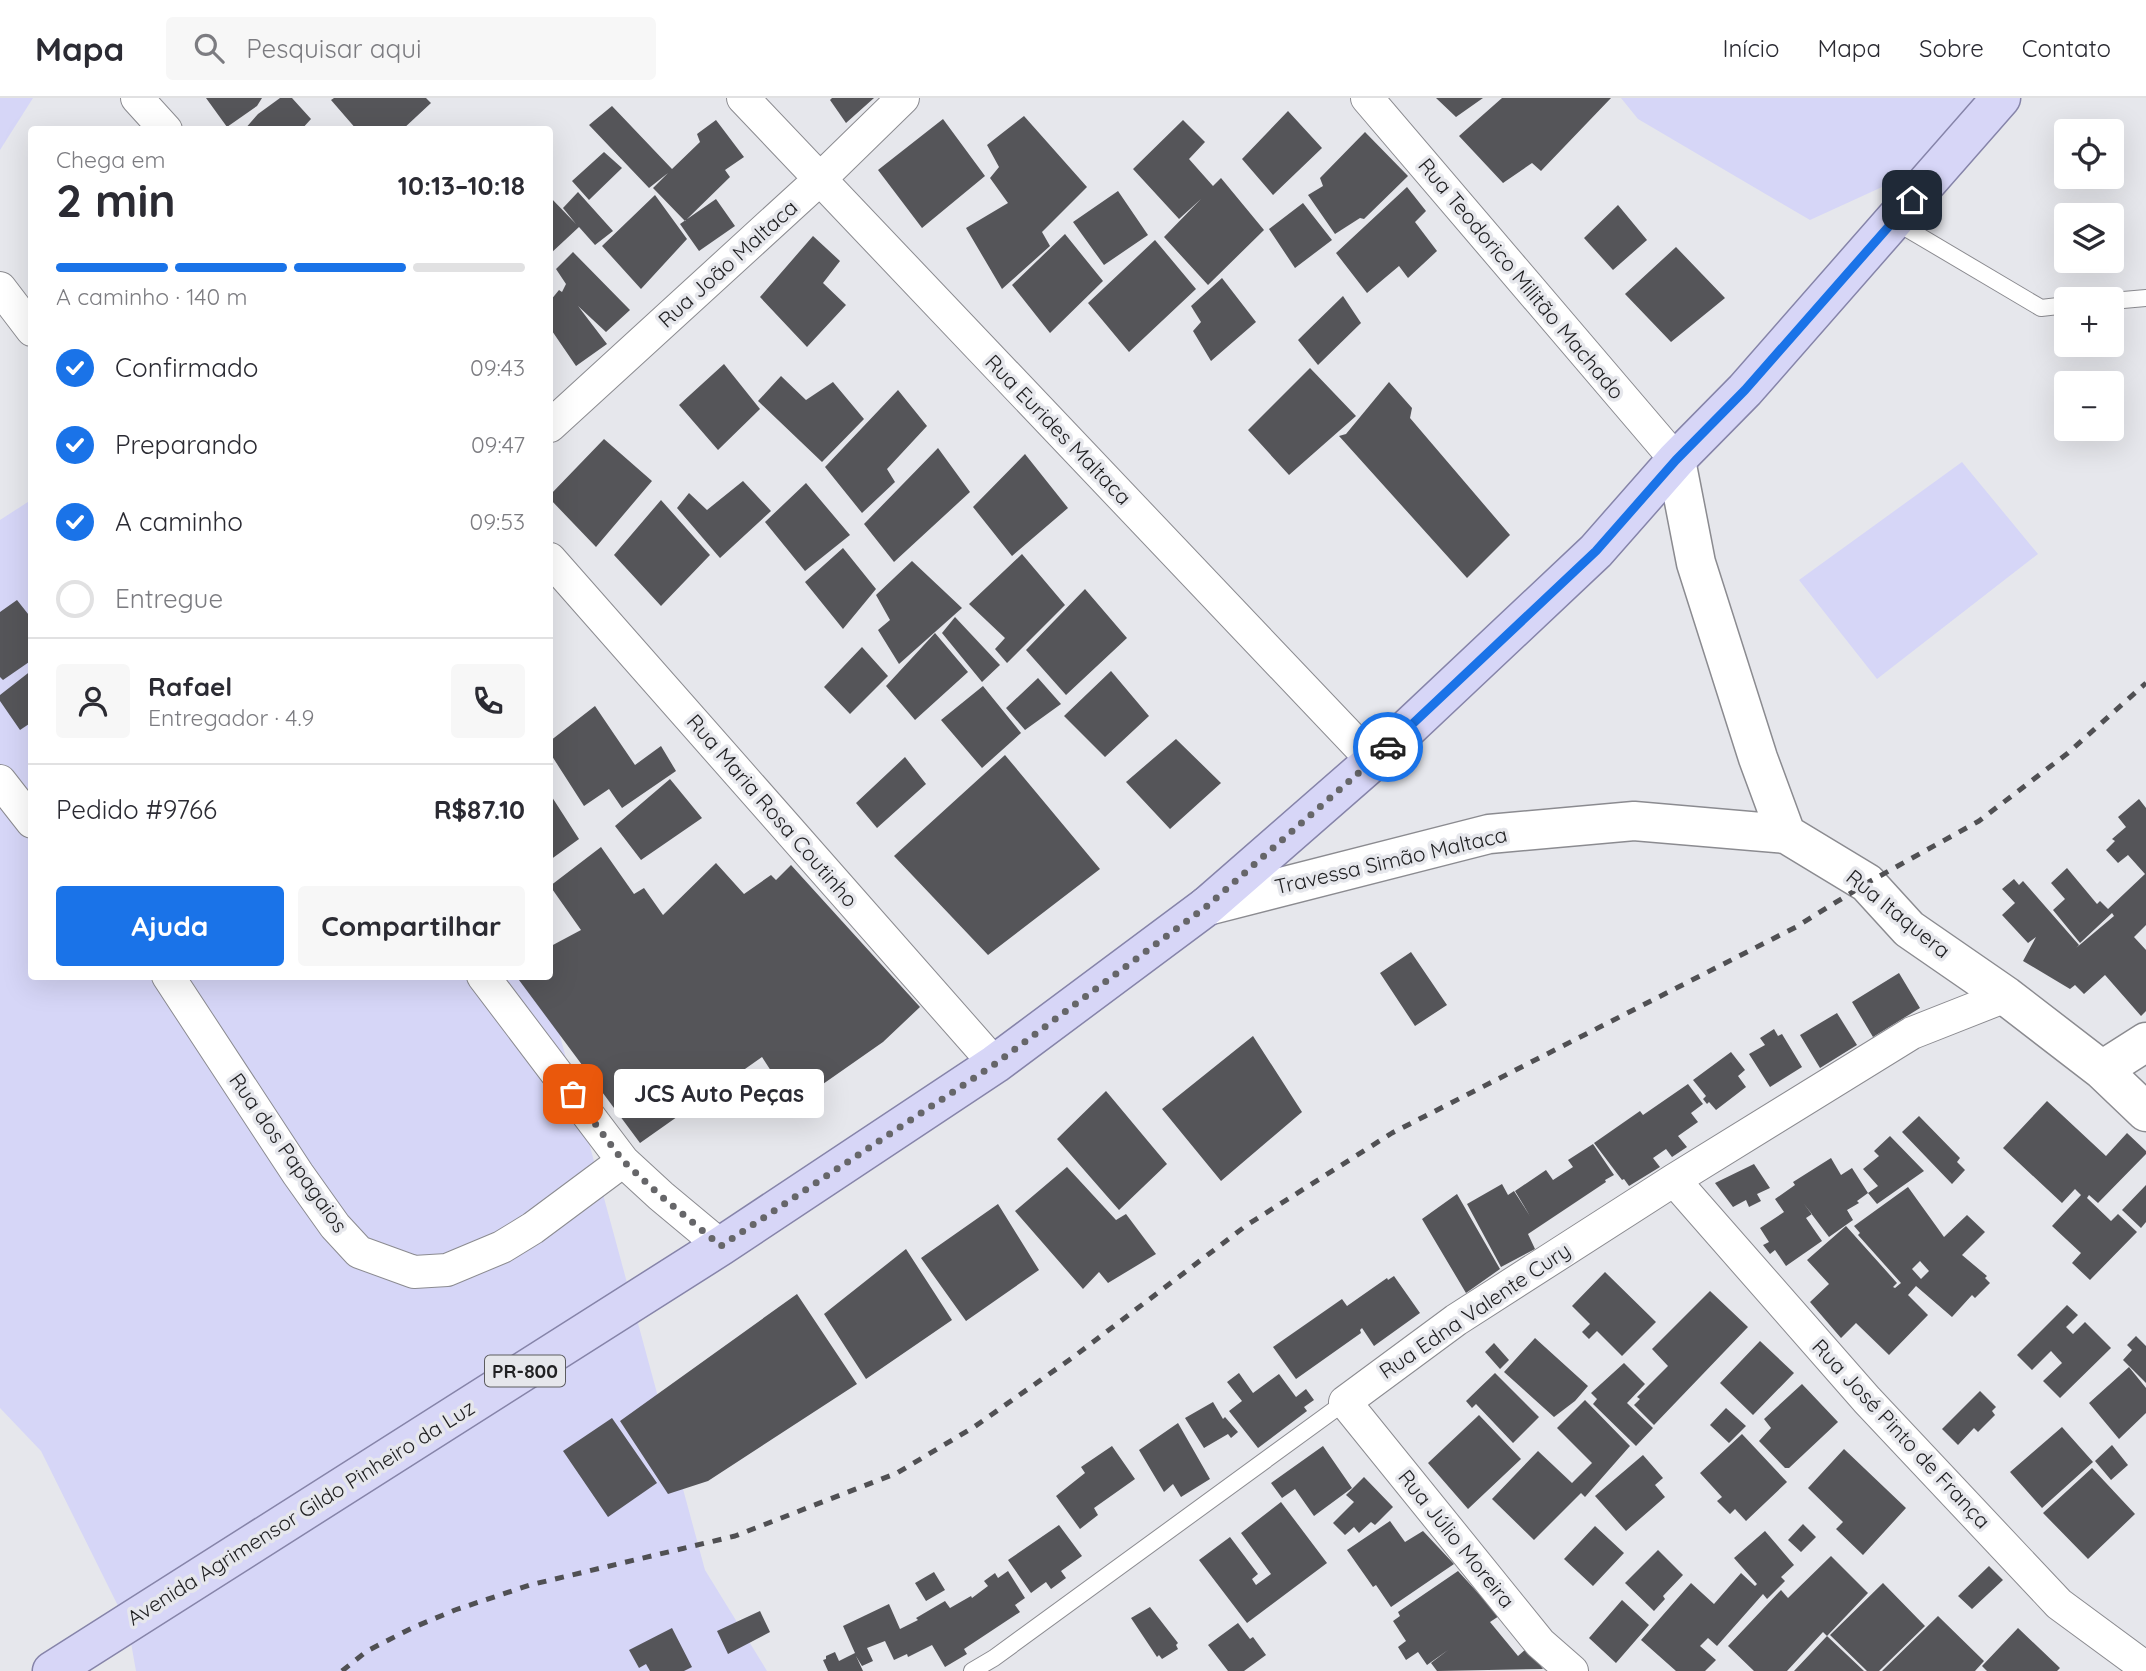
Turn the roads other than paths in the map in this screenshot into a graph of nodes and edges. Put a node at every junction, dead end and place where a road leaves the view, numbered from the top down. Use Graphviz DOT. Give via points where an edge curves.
graph roads {
  1 [pos="137,98"];
  2 [pos="743,98"];
  3 [pos="903,98"];
  4 [pos="1367,98"];
  5 [pos="2001,98"];
  6 [pos="162,126"];
  7 [pos="819,180"];
  8 [pos="1894,220"];
  9 [pos="0,288"];
  10 [pos="2146,298"];
  11 [pos="2124,300"];
  12 [pos="2054,306"];
  13 [pos="28,325"];
  14 [pos="553,423"];
  15 [pos="1676,460"];
  16 [pos="553,562"];
  17 [pos="1373,761"];
  18 [pos="0,781"];
  19 [pos="28,817"];
  20 [pos="1786,834"];
  21 [pos="1207,906"];
  22 [pos="171,980"];
  23 [pos="486,980"];
  24 [pos="2006,996"];
  25 [pos="2146,1042"];
  26 [pos="995,1064"];
  27 [pos="2102,1070"];
  28 [pos="2146,1112"];
  29 [pos="623,1161"];
  30 [pos="1674,1180"];
  31 [pos="721,1246"];
  32 [pos="1345,1402"];
  33 [pos="2146,1668"];
  34 [pos="52,1671"];
  35 [pos="972,1671"];
  36 [pos="1572,1671"];
  1 -- 6 [label="street"];
  2 -- 7 [label="street, Rua Eurides Maltaca"];
  3 -- 7 [label="street, Rua João Maltaca"];
  4 -- 15 [label="street, Rua Teodorico Militão Machado"];
  5 -- 8 [label="main road, Avenida Agrimensor Gildo Pinheiro da Luz / PR-800"];
  7 -- 14 [label="street, Rua João Maltaca"];
  7 -- 17 [label="street, Rua Eurides Maltaca"];
  8 -- 12 [label="lane" via="2041,308"];
  8 -- 15 [label="main road, Avenida Agrimensor Gildo Pinheiro da Luz / PR-800" via="1745,390"];
  9 -- 13 [label="street"];
  10 -- 11 [label="lane"];
  15 -- 17 [label="main road, Avenida Agrimensor Gildo Pinheiro da Luz / PR-800" via="1596,551"];
  15 -- 20 [label="main road" via="1696,563"];
  16 -- 26 [label="street, Rua Maria Rosa Coutinho"];
  17 -- 21 [label="main road, Avenida Agrimensor Gildo Pinheiro da Luz / PR-800"];
  18 -- 19 [label="street"];
  20 -- 21 [label="main road, Travessa Simão Maltaca" via="1634,821 1489,834"];
  20 -- 24 [label="main road, Rua Itaquera" via="1867,883 1909,929"];
  21 -- 26 [label="main road, Avenida Agrimensor Gildo Pinheiro da Luz / PR-800"];
  22 -- 29 [label="street, Rua dos Papagaios" via="335,1226 359,1252 414,1272 447,1270 533,1228"];
  23 -- 29 [label="street"];
  24 -- 27 [label="main road, Rua Itaquera"];
  24 -- 30 [label="street, Rua Edna Valente Cury" via="1912,1033"];
  25 -- 27 [label="main road"];
  26 -- 31 [label="main road, Avenida Agrimensor Gildo Pinheiro da Luz / PR-800"];
  27 -- 28 [label="main road, Rua Itaquera"];
  29 -- 31 [label="street"];
  30 -- 32 [label="street, Rua Edna Valente Cury" via="1456,1320"];
  30 -- 33 [label="street, Rua José Pinto de França" via="1867,1400 2059,1604"];
  31 -- 34 [label="main road, Avenida Agrimensor Gildo Pinheiro da Luz / PR-800"];
  32 -- 35 [label="lane, Rua Edna Valente Cury"];
  32 -- 36 [label="street, Rua Júlio Moreira" via="1540,1643"];
}
